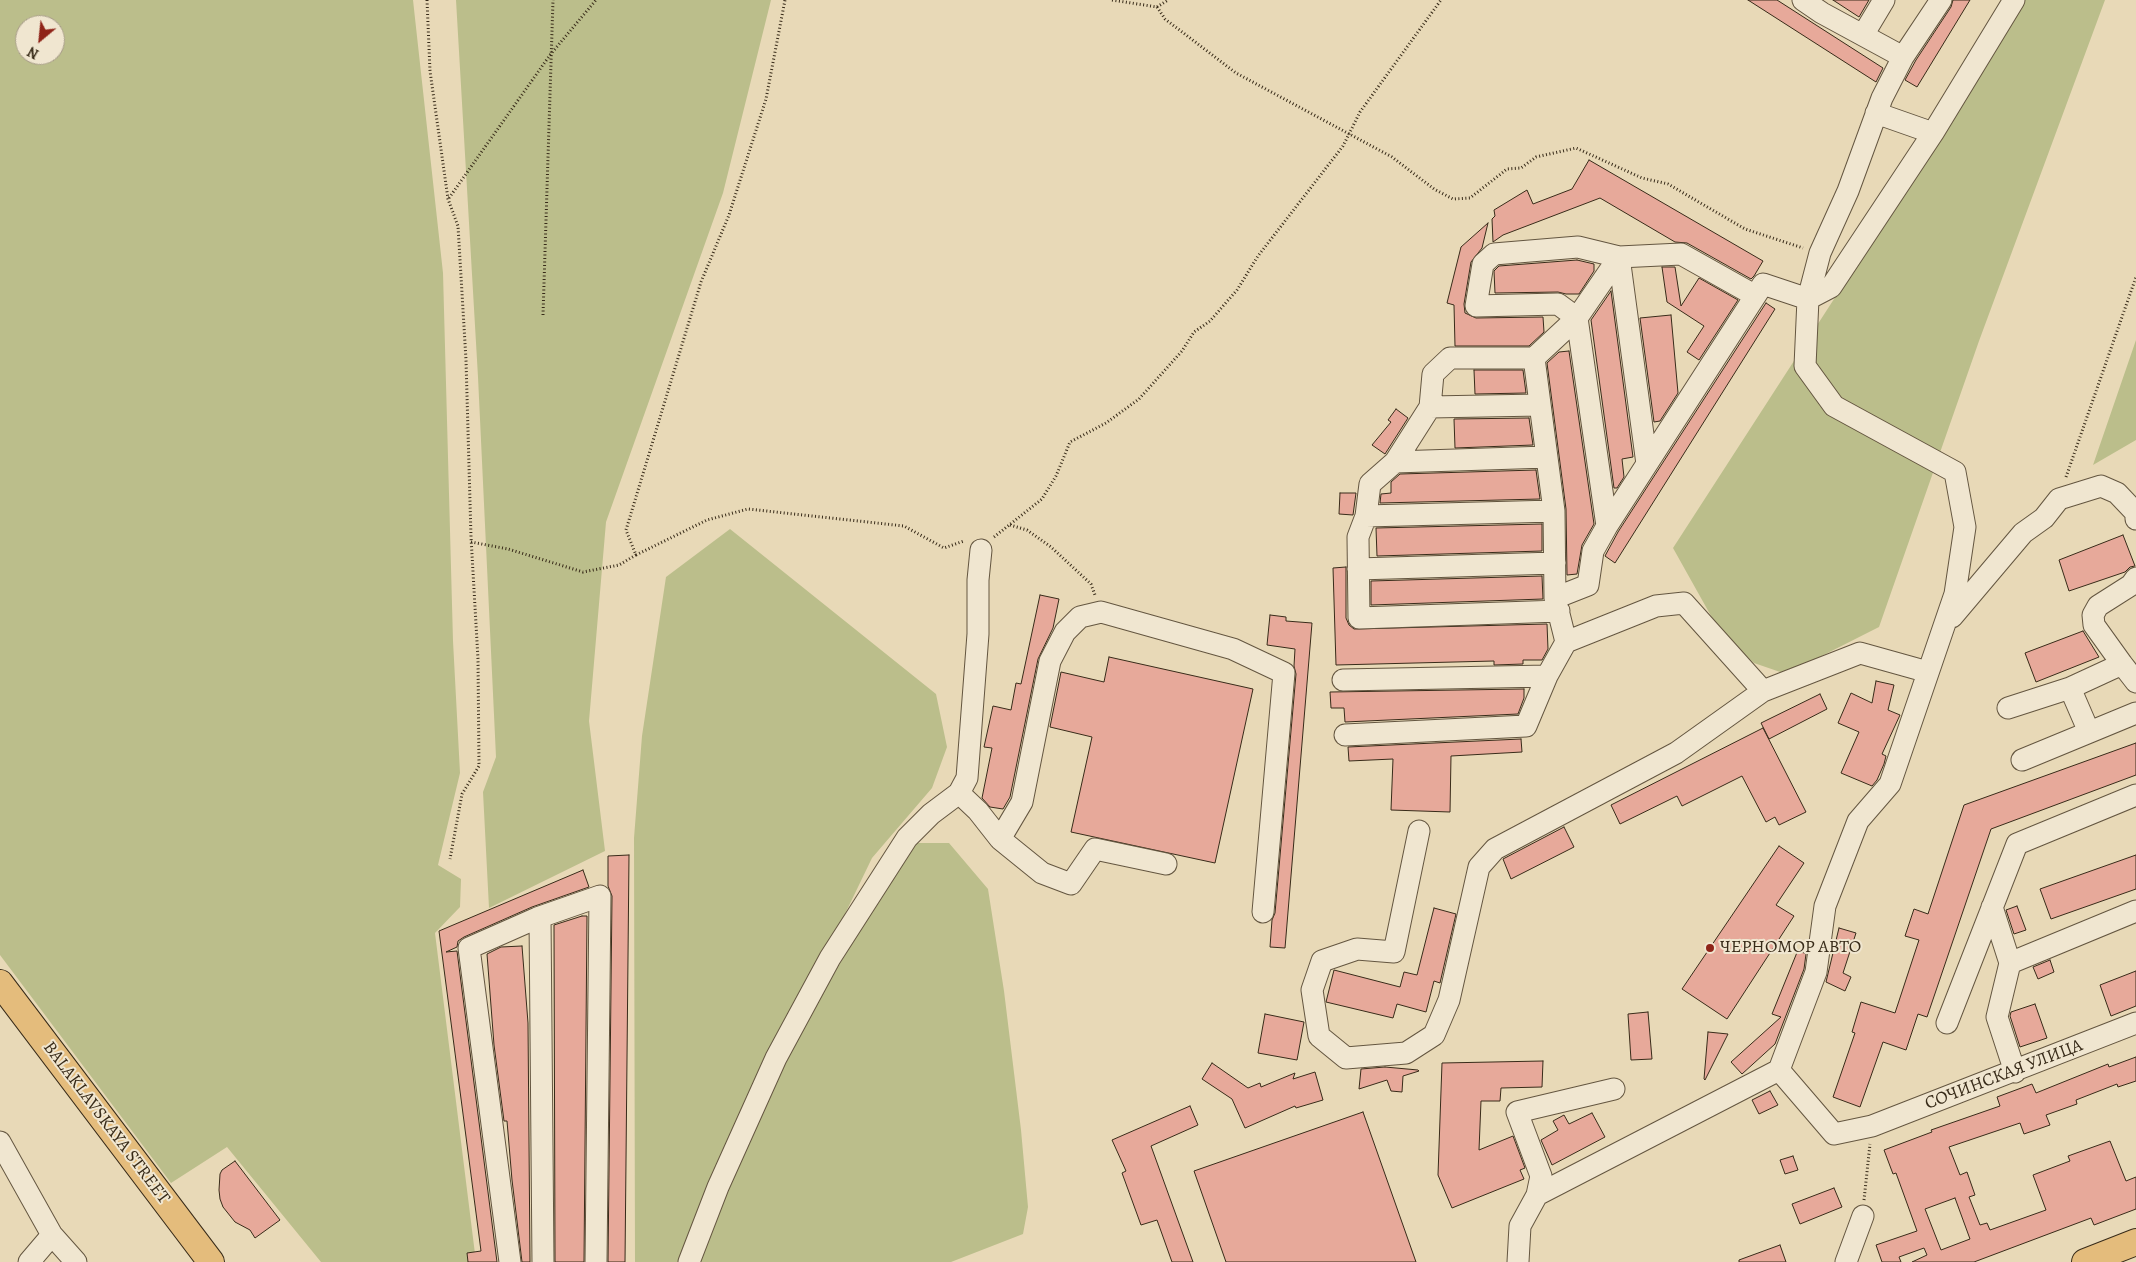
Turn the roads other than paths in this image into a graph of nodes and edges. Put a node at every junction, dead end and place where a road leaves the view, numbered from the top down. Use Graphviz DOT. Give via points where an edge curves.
graph roads {
  1 [pos="1803,0"];
  2 [pos="1884,0"];
  3 [pos="1941,0"];
  4 [pos="2014,0"];
  5 [pos="1826,7"];
  6 [pos="1863,35"];
  7 [pos="1903,57"];
  8 [pos="1876,114"];
  9 [pos="1933,133"];
  10 [pos="1619,257"];
  11 [pos="1754,295"];
  12 [pos="1808,299"];
  13 [pos="1577,318"];
  14 [pos="1534,358"];
  15 [pos="1540,405"];
  16 [pos="1430,407"];
  17 [pos="1547,458"];
  18 [pos="1395,462"];
  19 [pos="1646,464"];
  20 [pos="1554,511"];
  21 [pos="2136,513"];
  22 [pos="1366,516"];
  23 [pos="2136,519"];
  24 [pos="1607,526"];
  25 [pos="976,544"];
  26 [pos="1555,563"];
  27 [pos="1358,569"];
  28 [pos="2136,578"];
  29 [pos="1557,605"];
  30 [pos="1943,629"];
  31 [pos="1566,642"];
  32 [pos="2122,664"];
  33 [pos="1928,672"];
  34 [pos="1547,676"];
  35 [pos="1343,680"];
  36 [pos="2136,682"];
  37 [pos="2070,688"];
  38 [pos="1763,691"];
  39 [pos="2008,708"];
  40 [pos="2136,713"];
  41 [pos="2089,732"];
  42 [pos="1345,735"];
  43 [pos="2022,760"];
  44 [pos="959,793"];
  45 [pos="2136,795"];
  46 [pos="1419,831"];
  47 [pos="1000,839"];
  48 [pos="1166,864"];
  49 [pos="1992,907"];
  50 [pos="2136,911"];
  51 [pos="1263,912"];
  52 [pos="540,917"];
  53 [pos="2010,962"];
  54 [pos="0,983"];
  55 [pos="1947,1023"];
  56 [pos="2136,1024"];
  57 [pos="1779,1070"];
  58 [pos="2015,1072"];
  59 [pos="1614,1089"];
  60 [pos="0,1142"];
  61 [pos="1537,1195"];
  62 [pos="1862,1216"];
  63 [pos="52,1235"];
  64 [pos="2136,1242"];
  65 [pos="29,1262"];
  66 [pos="76,1262"];
  67 [pos="211,1262"];
  68 [pos="510,1262"];
  69 [pos="543,1262"];
  70 [pos="596,1262"];
  71 [pos="689,1262"];
  72 [pos="1518,1262"];
  73 [pos="1846,1262"];
  74 [pos="2084,1262"];
  1 -- 5 [label="street"];
  2 -- 6 [label="street"];
  3 -- 7 [label="street"];
  4 -- 9 [label="street"];
  5 -- 6 [label="street"];
  6 -- 7 [label="street"];
  7 -- 8 [label="street"];
  8 -- 9 [label="street"];
  8 -- 12 [label="street" via="1848,191 1820,253"];
  9 -- 12 [label="street" via="1831,287"];
  10 -- 11 [label="street" via="1681,254"];
  10 -- 13 [label="street"];
  10 -- 13 [label="street" via="1578,247 1494,254 1483,264 1476,306 1558,304"];
  10 -- 19 [label="street"];
  11 -- 12 [label="street" via="1763,284"];
  11 -- 19 [label="street"];
  12 -- 30 [label="street" via="1805,366 1834,406 1955,472 1966,527 1955,594"];
  13 -- 14 [label="street"];
  13 -- 24 [label="street"];
  14 -- 15 [label="street"];
  14 -- 16 [label="street" via="1450,358 1434,374"];
  15 -- 16 [label="street"];
  15 -- 17 [label="street"];
  16 -- 18 [label="street"];
  17 -- 18 [label="street"];
  17 -- 20 [label="street"];
  18 -- 22 [label="street" via="1370,484"];
  19 -- 24 [label="street"];
  20 -- 22 [label="street"];
  20 -- 26 [label="street"];
  21 -- 23 [label="street"];
  21 -- 30 [label="street" via="2117,493 2101,486 2059,499 2044,518 2023,534"];
  22 -- 27 [label="street" via="1358,537"];
  24 -- 29 [label="street" via="1593,551 1588,585"];
  25 -- 44 [label="street" via="970,742 967,778"];
  26 -- 27 [label="street"];
  26 -- 29 [label="street"];
  27 -- 29 [label="street" via="1359,618"];
  28 -- 32 [label="street" via="2131,585 2098,606 2093,615 2094,625"];
  29 -- 31 [label="street"];
  30 -- 33 [label="street"];
  31 -- 34 [label="street"];
  31 -- 38 [label="street" via="1656,606 1684,603"];
  32 -- 36 [label="street"];
  32 -- 37 [label="street"];
  33 -- 38 [label="street" via="1860,653"];
  33 -- 57 [label="street" via="1890,784 1858,821 1825,906 1816,972"];
  34 -- 35 [label="street"];
  34 -- 42 [label="street" via="1526,726"];
  37 -- 39 [label="street"];
  37 -- 41 [label="street"];
  38 -- 46 [label="street" via="1676,753 1495,848 1479,867 1450,1000 1434,1035 1406,1053 1346,1058 1319,1036 1312,990 1322,962 1356,949 1394,952"];
  40 -- 41 [label="street"];
  41 -- 43 [label="street"];
  44 -- 47 [label="street"];
  44 -- 71 [label="street" via="907,838 830,958 776,1058 718,1187"];
  45 -- 49 [label="street" via="2017,844"];
  47 -- 48 [label="street" via="1042,873 1071,884 1095,848"];
  47 -- 51 [label="street" via="1022,802 1050,661 1065,632 1080,617 1101,612 1233,649 1284,673"];
  49 -- 53 [label="street"];
  49 -- 55 [label="street"];
  50 -- 53 [label="street"];
  52 -- 68 [label="street" via="469,948"];
  52 -- 69 [label="street"];
  52 -- 70 [label="street" via="600,896"];
  53 -- 58 [label="street" via="1997,1017"];
  54 -- 67 [label="main road, BALAKLAVSKAYA STREET"];
  56 -- 58 [label="street, СОЧИНСКАЯ УЛИЦА"];
  57 -- 58 [label="street, СОЧИНСКАЯ УЛИЦА" via="1834,1134 1872,1126"];
  57 -- 61 [label="street"];
  59 -- 61 [label="street" via="1517,1112 1541,1176"];
  60 -- 63 [label="street"];
  61 -- 72 [label="street" via="1520,1226"];
  62 -- 73 [label="street"];
  63 -- 65 [label="street"];
  63 -- 66 [label="street"];
  64 -- 74 [label="main road"];
}
